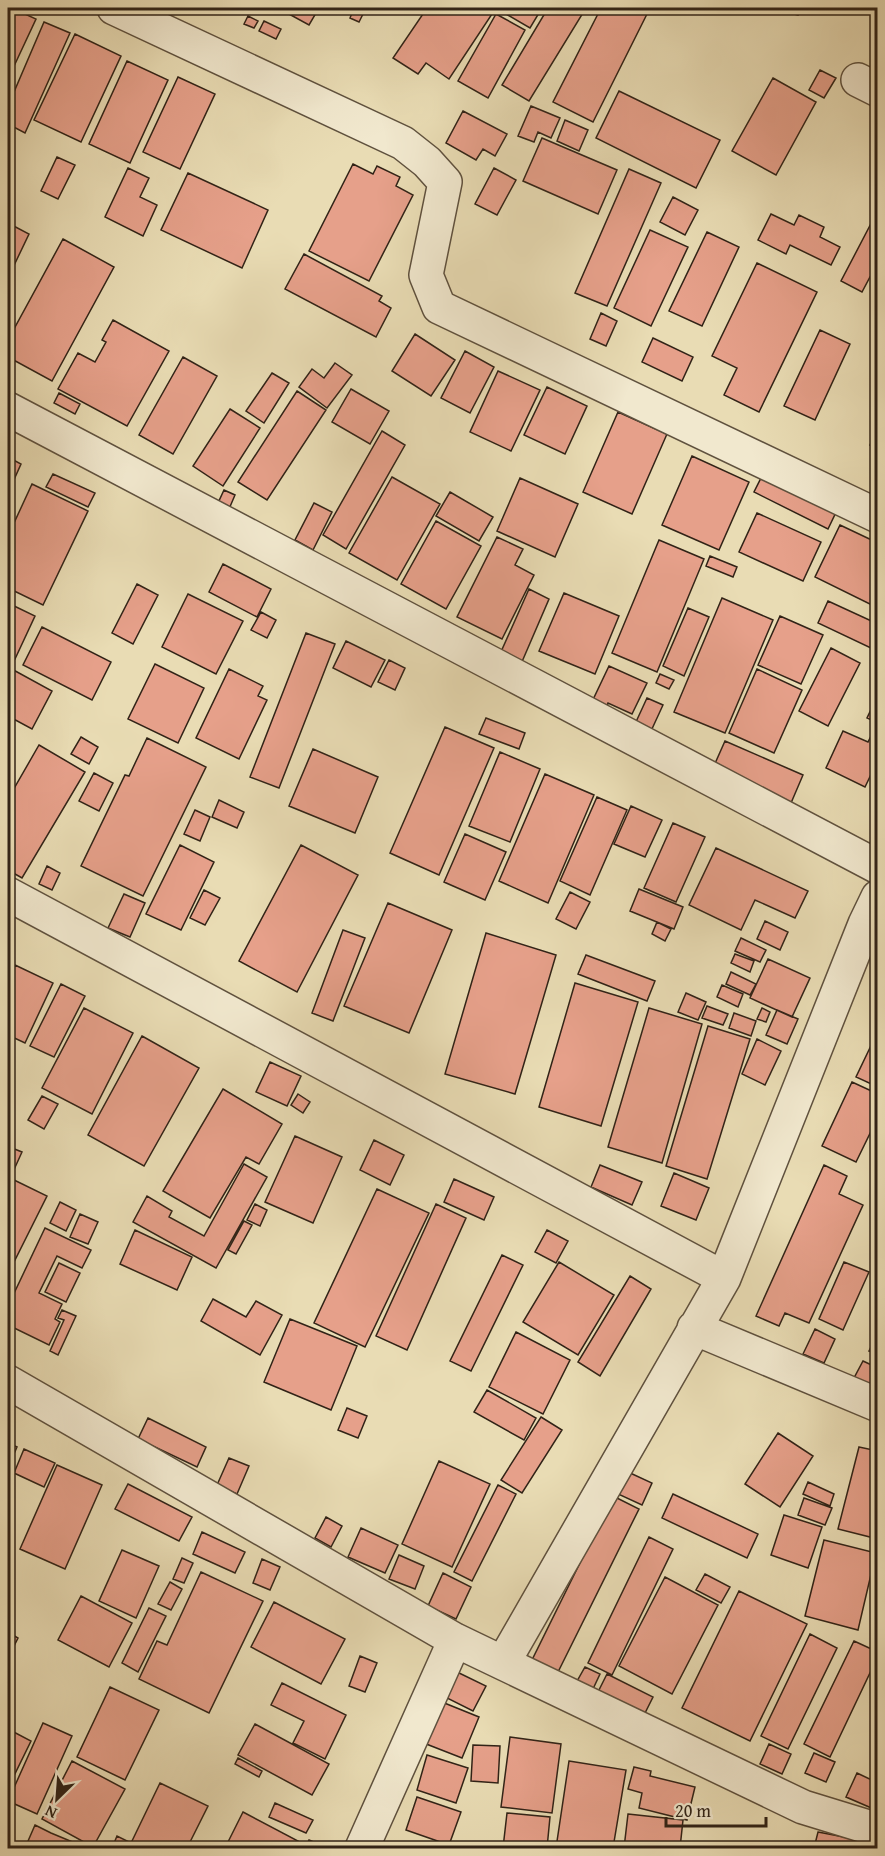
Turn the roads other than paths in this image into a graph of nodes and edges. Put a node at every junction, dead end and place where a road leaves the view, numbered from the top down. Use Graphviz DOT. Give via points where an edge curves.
graph roads {
  1 [pos="114,8"];
  2 [pos="8,409"];
  3 [pos="878,516"];
  4 [pos="878,867"];
  5 [pos="8,894"];
  6 [pos="873,917"];
  7 [pos="724,1278"];
  8 [pos="694,1328"];
  9 [pos="8,1382"];
  10 [pos="878,1405"];
  11 [pos="455,1640"];
  12 [pos="503,1663"];
  13 [pos="878,1830"];
  14 [pos="362,1848"];
  1 -- 3 [label="street" via="403,143 427,162 445,182 426,275 439,307"];
  2 -- 4 [label="street"];
  5 -- 7 [label="street"];
  6 -- 7 [label="street"];
  7 -- 8 [label="street"];
  8 -- 10 [label="street"];
  8 -- 12 [label="street"];
  9 -- 11 [label="street"];
  11 -- 12 [label="street"];
  11 -- 14 [label="street"];
  12 -- 13 [label="street" via="803,1808"];
}
